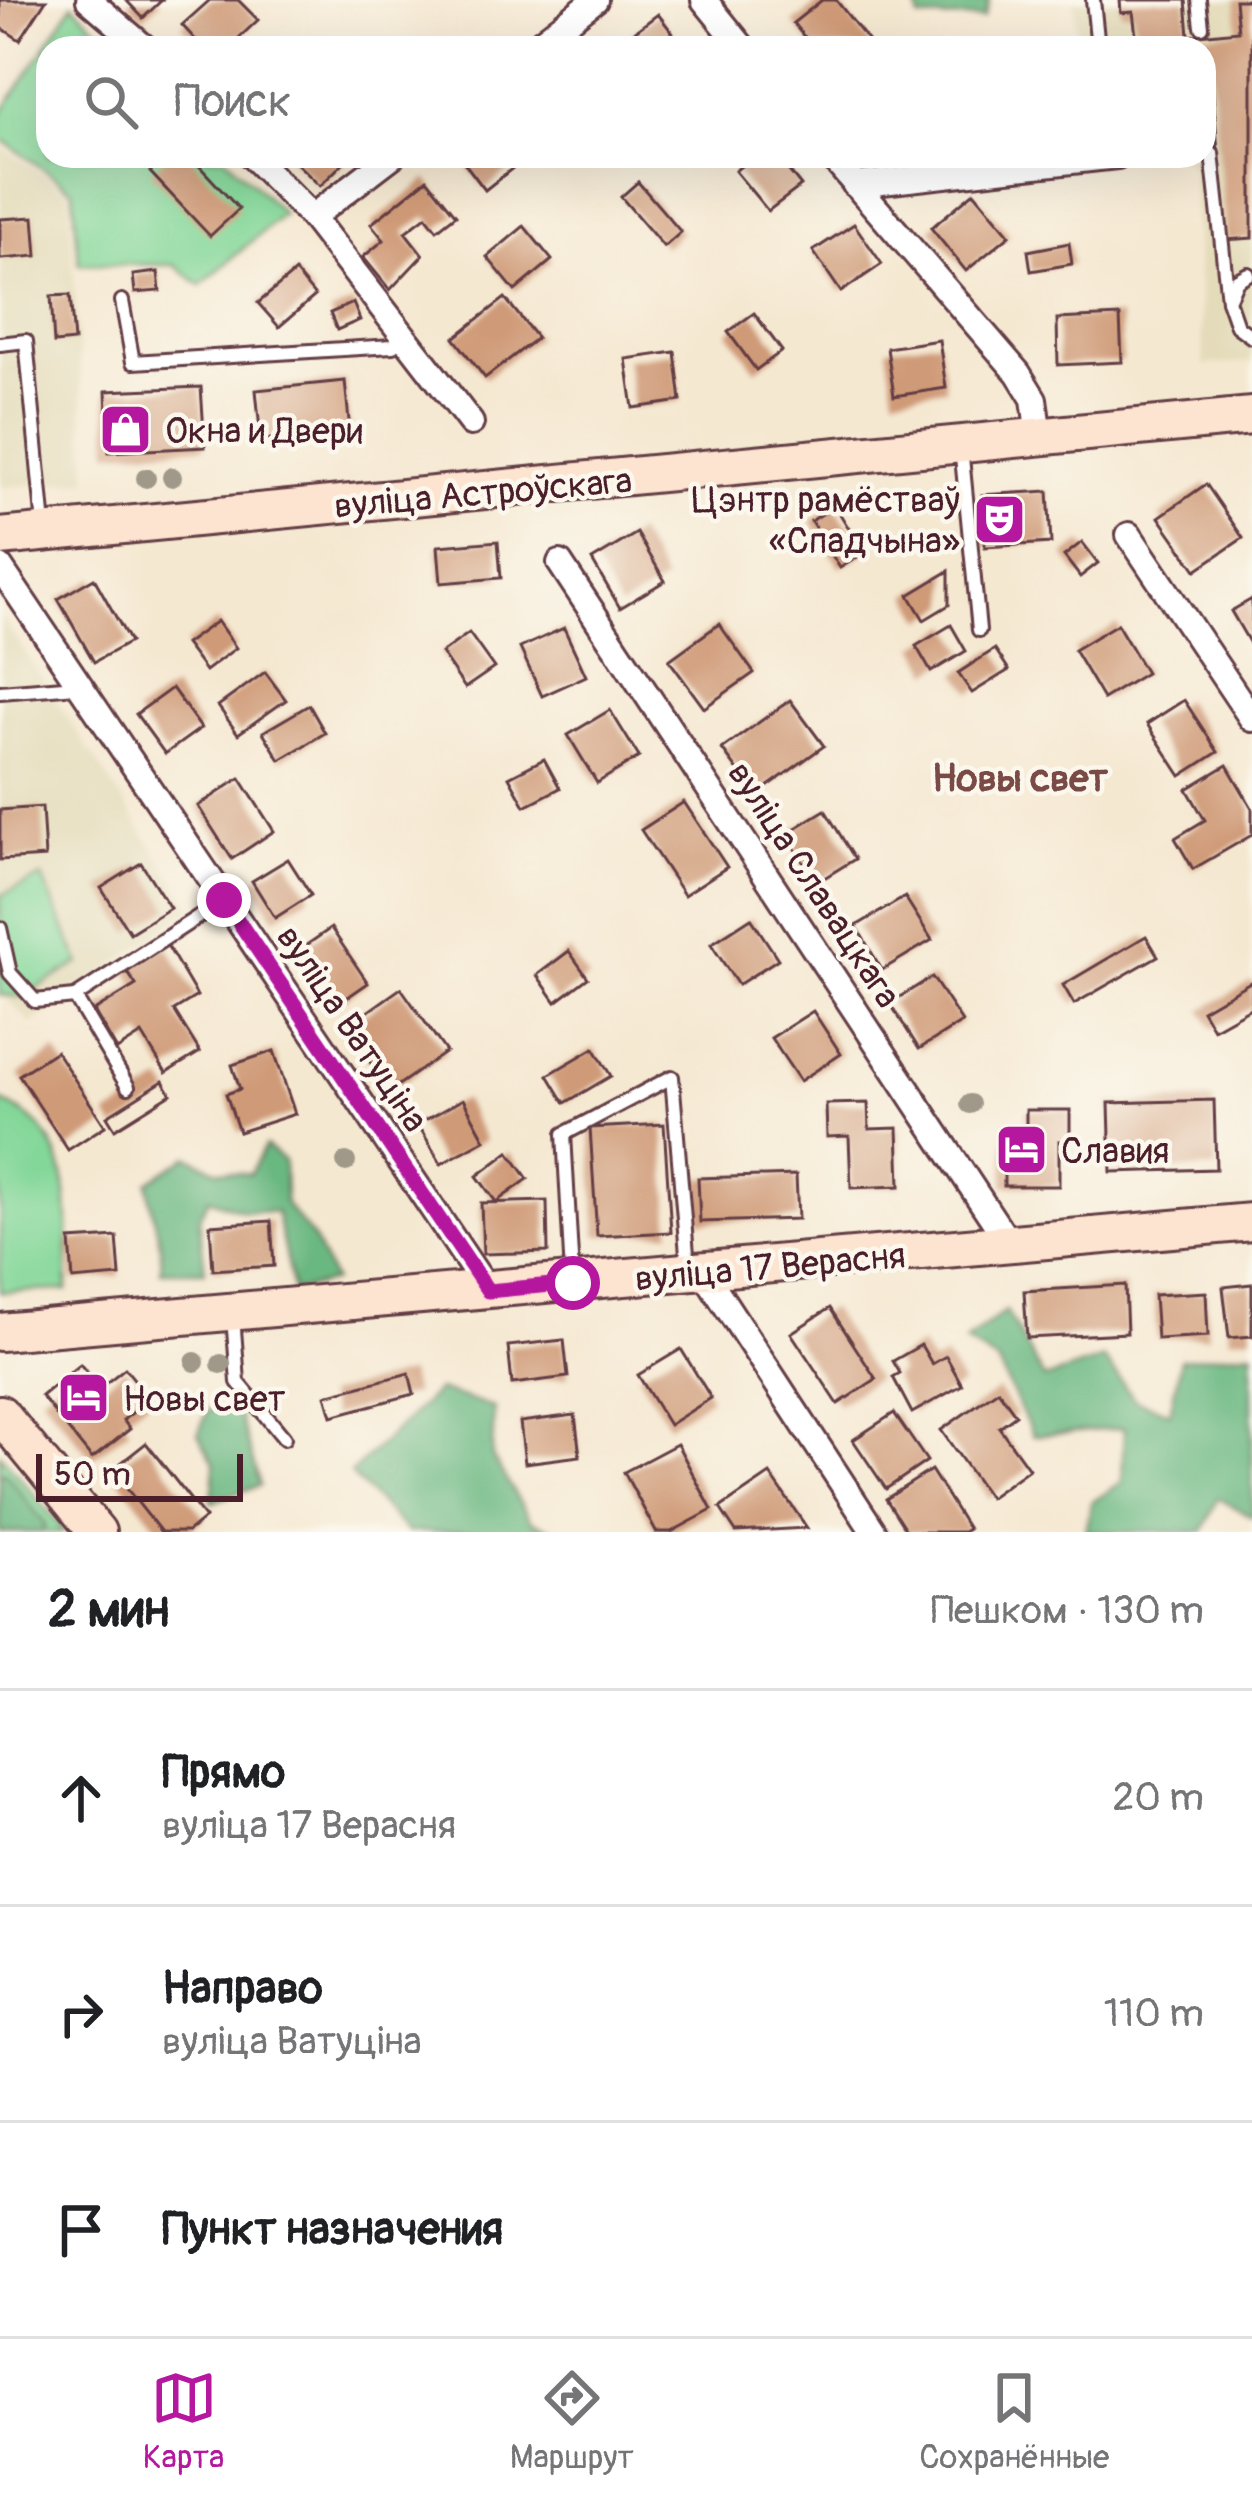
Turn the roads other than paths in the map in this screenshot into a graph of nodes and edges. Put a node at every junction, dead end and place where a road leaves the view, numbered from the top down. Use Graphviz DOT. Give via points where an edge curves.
graph roads {
  1 [pos="89,0"];
  2 [pos="595,0"];
  3 [pos="704,0"];
  4 [pos="1093,0"];
  5 [pos="1199,0"];
  6 [pos="1202,27"];
  7 [pos="131,36"];
  8 [pos="548,36"];
  9 [pos="733,36"];
  10 [pos="1097,36"];
  11 [pos="265,168"];
  12 [pos="377,168"];
  13 [pos="841,168"];
  14 [pos="1007,168"];
  15 [pos="1214,168"];
  16 [pos="855,185"];
  17 [pos="313,218"];
  18 [pos="1249,274"];
  19 [pos="1228,300"];
  20 [pos="122,301"];
  21 [pos="404,336"];
  22 [pos="1252,337"];
  23 [pos="0,344"];
  24 [pos="1252,416"];
  25 [pos="471,423"];
  26 [pos="1039,437"];
  27 [pos="961,446"];
  28 [pos="44,533"];
  29 [pos="1130,535"];
  30 [pos="0,537"];
  31 [pos="560,563"];
  32 [pos="0,567"];
  33 [pos="979,630"];
  34 [pos="79,686"];
  35 [pos="0,692"];
  36 [pos="1252,719"];
  37 [pos="224,900"];
  38 [pos="0,928"];
  39 [pos="75,998"];
  40 [pos="128,1088"];
  41 [pos="1252,1222"];
  42 [pos="1010,1245"];
  43 [pos="696,1273"];
  44 [pos="573,1283"];
  45 [pos="488,1291"];
  46 [pos="232,1309"];
  47 [pos="0,1332"];
  48 [pos="0,1414"];
  49 [pos="284,1438"];
  50 [pos="97,1532"];
  51 [pos="874,1532"];
  1 -- 7 [label="street"];
  2 -- 8 [label="street"];
  3 -- 9 [label="street"];
  4 -- 10 [label="lane"];
  5 -- 6 [label="lane"];
  11 -- 17 [label="street"];
  12 -- 17 [label="street"];
  13 -- 16 [label="street"];
  14 -- 16 [label="street"];
  15 -- 19 [label="lane"];
  16 -- 26 [label="street" via="1018,373 1034,399"];
  17 -- 21 [label="street"];
  18 -- 19 [label="lane"];
  19 -- 22 [label="lane"];
  20 -- 21 [label="lane" via="134,362 393,346"];
  21 -- 25 [label="street"];
  23 -- 28 [label="lane" via="26,341"];
  24 -- 26 [label="main road, вуліца Астроўскага"];
  26 -- 27 [label="main road, вуліца Астроўскага"];
  27 -- 28 [label="main road, вуліца Астроўскага"];
  27 -- 33 [label="lane"];
  28 -- 30 [label="main road, вуліца Астроўскага"];
  29 -- 36 [label="street"];
  31 -- 42 [label="street, вуліца Славацкага"];
  32 -- 34 [label="street, вуліца Ватуціна"];
  34 -- 35 [label="lane"];
  34 -- 37 [label="street, вуліца Ватуціна"];
  37 -- 39 [label="lane"];
  37 -- 45 [label="street, вуліца Ватуціна"];
  38 -- 39 [label="lane" via="10,973 35,1000"];
  39 -- 40 [label="lane"];
  41 -- 42 [label="main road, вуліца 17 Верасня"];
  42 -- 43 [label="main road, вуліца 17 Верасня"];
  43 -- 44 [label="main road, вуліца 17 Верасня"];
  43 -- 44 [label="lane" via="672,1077 564,1134"];
  43 -- 51 [label="street"];
  44 -- 45 [label="main road, вуліца 17 Верасня"];
  45 -- 46 [label="main road, вуліца 17 Верасня"];
  46 -- 47 [label="main road, вуліца 17 Верасня"];
  46 -- 49 [label="lane" via="238,1382"];
  48 -- 50 [label="main road"];
}
